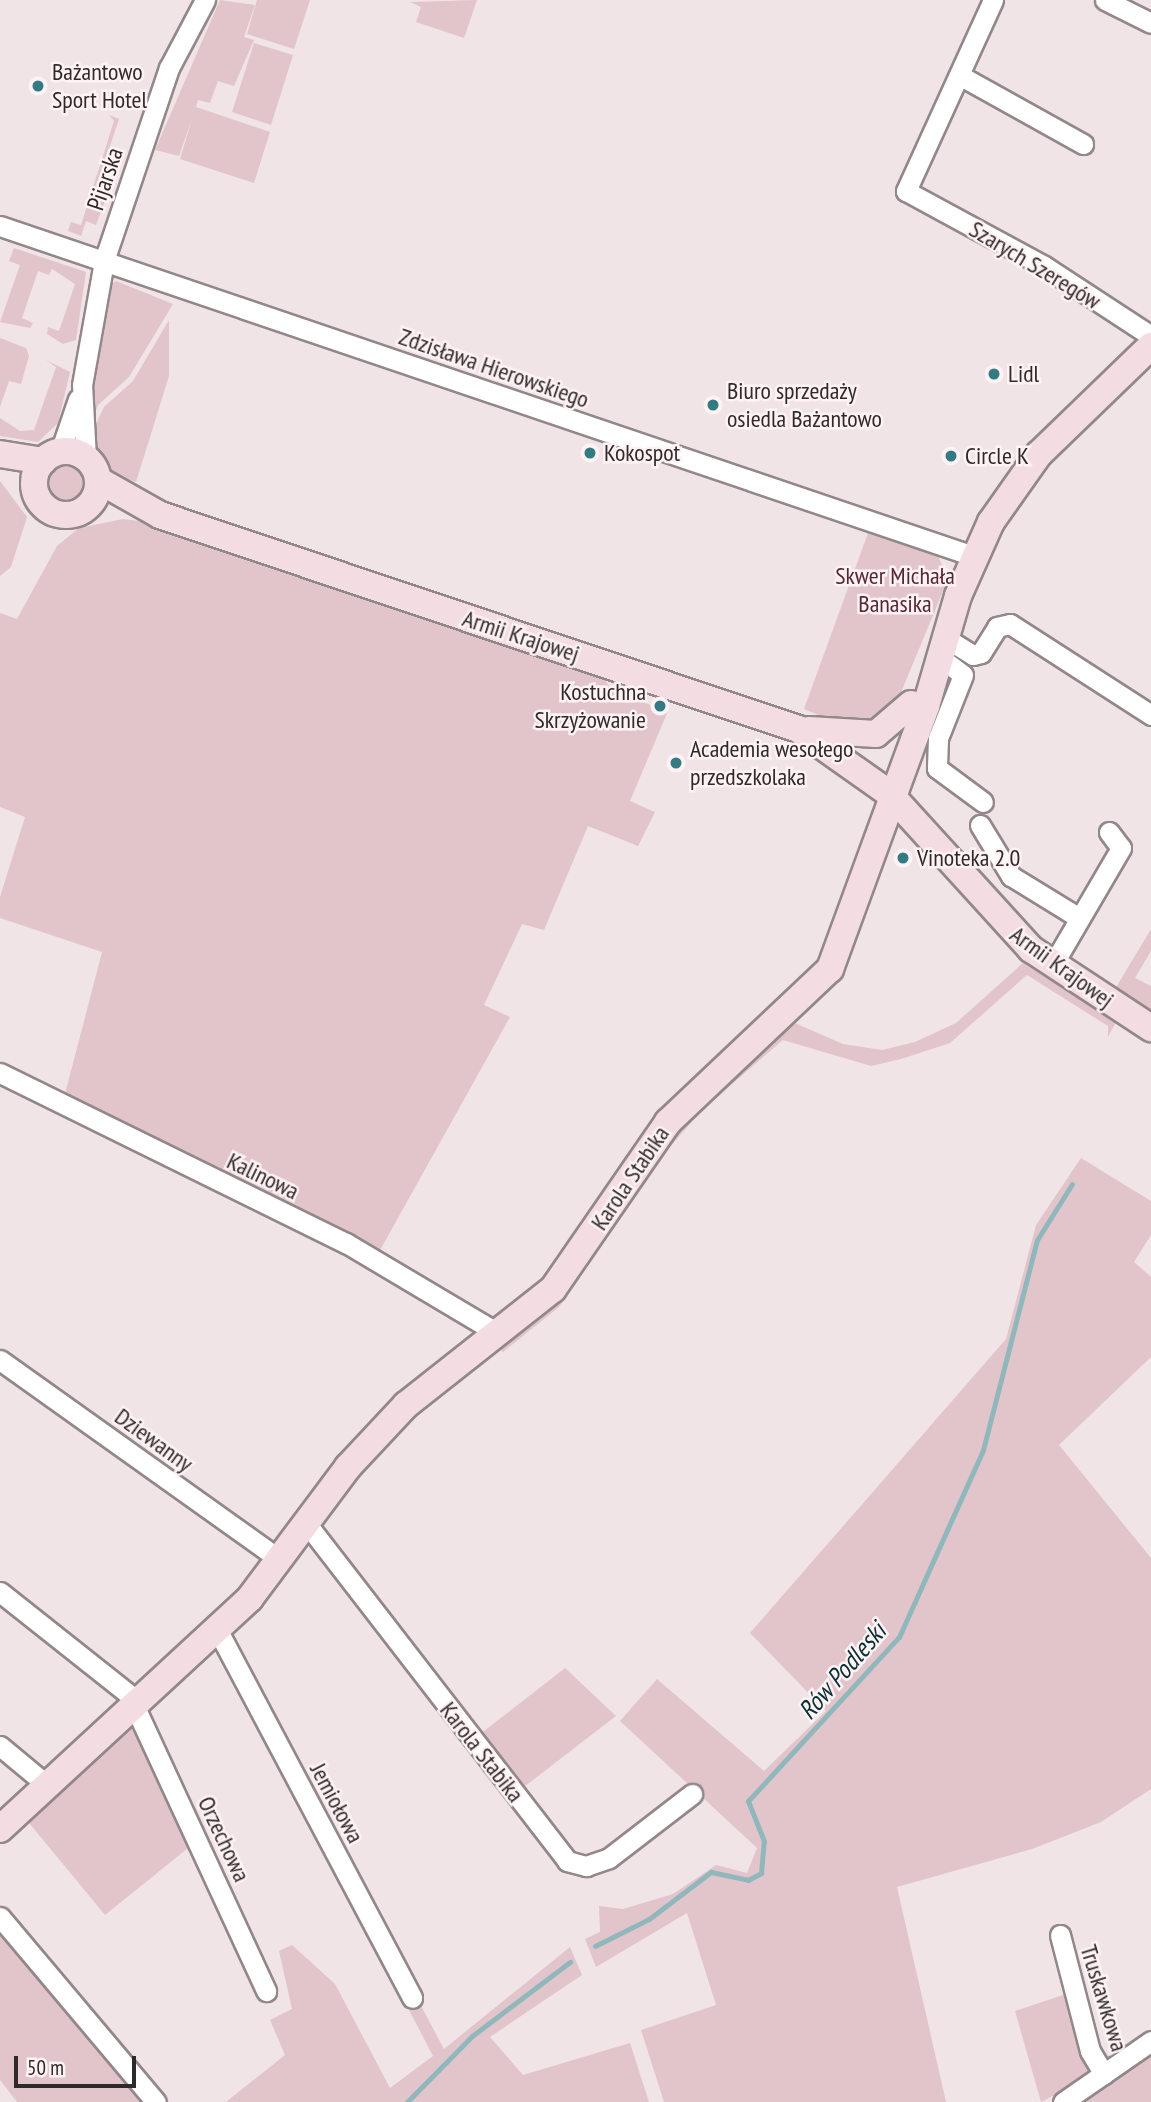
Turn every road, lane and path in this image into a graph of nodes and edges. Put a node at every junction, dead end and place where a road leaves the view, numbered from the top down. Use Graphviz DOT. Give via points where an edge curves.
graph roads {
  1 [pos="205,0"];
  2 [pos="993,0"];
  3 [pos="1105,0"];
  4 [pos="1151,23"];
  5 [pos="959,75"];
  6 [pos="1083,144"];
  7 [pos="0,226"];
  8 [pos="104,261"];
  9 [pos="1151,336"];
  10 [pos="1151,346"];
  11 [pos="82,385"];
  12 [pos="0,454"];
  13 [pos="51,456"];
  14 [pos="0,468"];
  15 [pos="92,469"];
  16 [pos="34,486"];
  17 [pos="88,506"];
  18 [pos="160,515"];
  19 [pos="973,556"];
  20 [pos="939,652"];
  21 [pos="911,704"];
  22 [pos="1151,715"];
  23 [pos="798,729"];
  24 [pos="890,794"];
  25 [pos="983,802"];
  26 [pos="980,825"];
  27 [pos="1109,832"];
  28 [pos="1078,916"];
  29 [pos="1052,966"];
  30 [pos="1151,1028"];
  31 [pos="0,1073"];
  32 [pos="499,1334"];
  33 [pos="0,1360"];
  34 [pos="307,1524"];
  35 [pos="280,1560"];
  36 [pos="0,1592"];
  37 [pos="218,1631"];
  38 [pos="137,1705"];
  39 [pos="0,1746"];
  40 [pos="47,1785"];
  41 [pos="692,1794"];
  42 [pos="0,1829"];
  43 [pos="0,1917"];
  44 [pos="1060,1935"];
  45 [pos="266,1992"];
  46 [pos="412,1998"];
  47 [pos="1151,2041"];
  48 [pos="1104,2074"];
  49 [pos="156,2102"];
  50 [pos="1063,2102"];
  1 -- 8 [label="street, Pijarska" via="169,68"];
  2 -- 5 [label="street"];
  3 -- 4 [label="street"];
  5 -- 6 [label="street"];
  5 -- 9 [label="street, Szarych Szeregów" via="906,191 1044,266"];
  7 -- 8 [label="street, Zdzisława Hierowskiego"];
  8 -- 11 [label="street, Pijarska"];
  8 -- 19 [label="street, Zdzisława Hierowskiego"];
  10 -- 19 [label="street" via="1039,454"];
  11 -- 13 [label="street, Pijarska"];
  11 -- 15 [label="street, Pijarska"];
  12 -- 13 [label="street"];
  13 -- 15 [label="street"];
  13 -- 16 [label="street"];
  14 -- 16 [label="street"];
  15 -- 17 [label="street"];
  15 -- 18 [label="street, Armii Krajowej"];
  16 -- 17 [label="street" via="52,512 71,515"];
  17 -- 18 [label="street, Armii Krajowej"];
  18 -- 23 [label="street, Armii Krajowej"];
  19 -- 20 [label="street"];
  20 -- 21 [label="street"];
  20 -- 22 [label="street" via="981,653 997,627 1010,624"];
  20 -- 24 [label="street" via="926,706"];
  20 -- 25 [label="street" via="963,675 938,738 937,768"];
  21 -- 23 [label="street" via="887,728 867,736"];
  21 -- 24 [label="street" via="893,746"];
  23 -- 24 [label="street, Armii Krajowej"];
  24 -- 29 [label="street, Armii Krajowej" via="1003,923"];
  24 -- 32 [label="street, Karola Stabika" via="830,969 668,1122 565,1275"];
  26 -- 28 [label="street" via="1011,876"];
  27 -- 28 [label="street" via="1121,848"];
  28 -- 29 [label="street"];
  29 -- 30 [label="street, Armii Krajowej"];
  31 -- 32 [label="street, Kalinowa" via="346,1242"];
  32 -- 34 [label="street, Karola Stabika" via="388,1423"];
  33 -- 35 [label="street, Dziewanny"];
  34 -- 35 [label="street, Karola Stabika"];
  34 -- 41 [label="street, Karola Stabika" via="567,1861 586,1866 609,1858"];
  35 -- 37 [label="street, Karola Stabika"];
  36 -- 38 [label="street"];
  37 -- 38 [label="street, Karola Stabika"];
  37 -- 46 [label="street, Jemiołowa"];
  38 -- 40 [label="street, Karola Stabika"];
  38 -- 45 [label="street, Orzechowa"];
  39 -- 40 [label="street"];
  40 -- 42 [label="street, Karola Stabika"];
  43 -- 49 [label="street"];
  44 -- 48 [label="street, Truskawkowa" via="1090,2051"];
  47 -- 48 [label="street, Truskawkowa"];
  48 -- 50 [label="street, Truskawkowa"];
}
